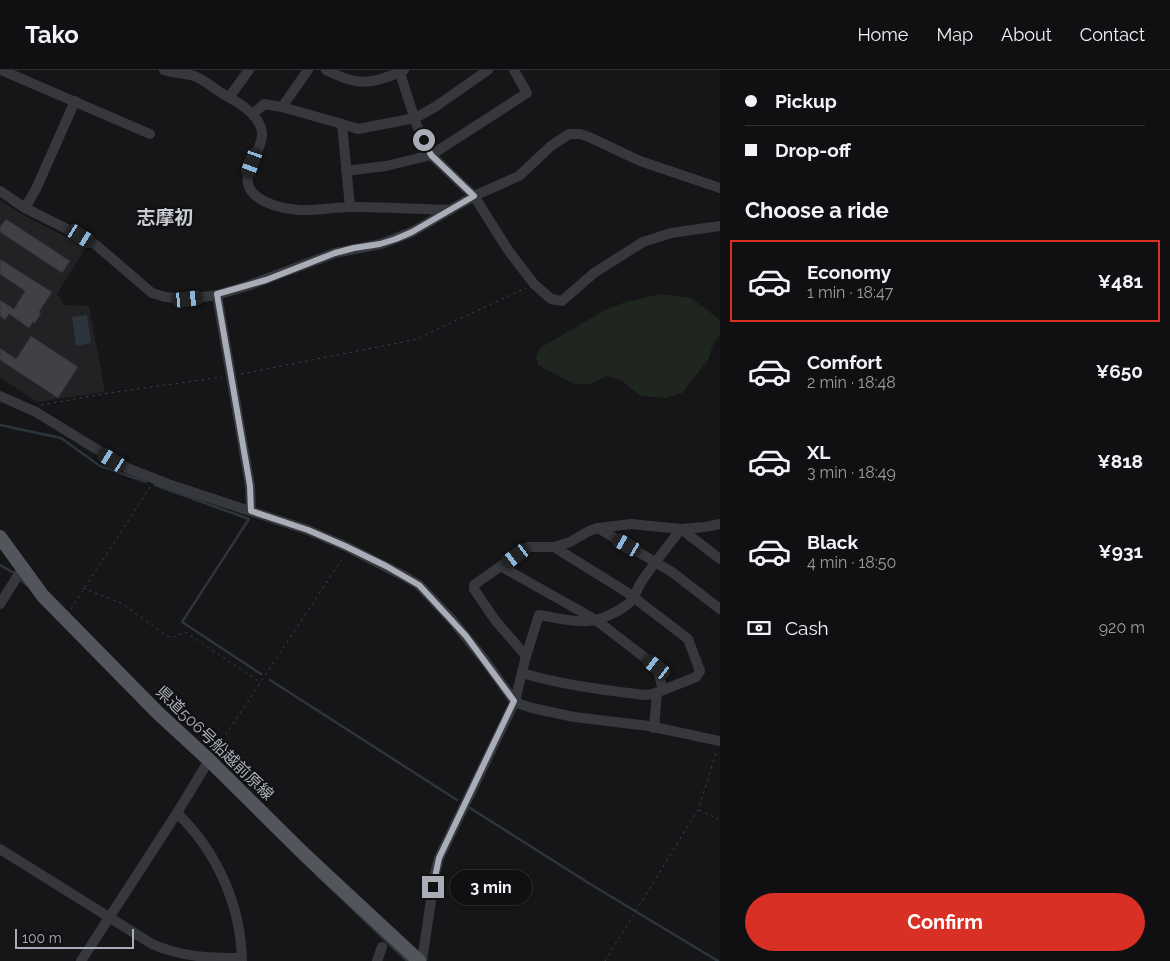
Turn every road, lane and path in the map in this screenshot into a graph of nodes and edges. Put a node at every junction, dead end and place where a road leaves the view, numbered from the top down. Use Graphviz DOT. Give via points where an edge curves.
graph roads {
  1 [pos="1,70"];
  2 [pos="164,70"];
  3 [pos="248,70"];
  4 [pos="308,70"];
  5 [pos="326,70"];
  6 [pos="488,70"];
  7 [pos="514,70"];
  8 [pos="401,71"];
  9 [pos="230,96"];
  10 [pos="75,101"];
  11 [pos="282,108"];
  12 [pos="253,114"];
  13 [pos="415,118"];
  14 [pos="342,124"];
  15 [pos="150,134"];
  16 [pos="431,155"];
  17 [pos="346,171"];
  18 [pos="720,188"];
  19 [pos="0,191"];
  20 [pos="474,196"];
  21 [pos="350,207"];
  22 [pos="24,208"];
  23 [pos="452,210"];
  24 [pos="720,226"];
  25 [pos="534,284"];
  26 [pos="217,294"];
  27 [pos="231,375"];
  28 [pos="0,396"];
  29 [pos="36,412"];
  30 [pos="155,479"];
  31 [pos="251,511"];
  32 [pos="720,524"];
  33 [pos="598,528"];
  34 [pos="681,528"];
  35 [pos="0,537"];
  36 [pos="554,547"];
  37 [pos="349,548"];
  38 [pos="720,559"];
  39 [pos="656,562"];
  40 [pos="502,567"];
  41 [pos="19,574"];
  42 [pos="84,588"];
  43 [pos="634,598"];
  44 [pos="0,604"];
  45 [pos="720,609"];
  46 [pos="65,619"];
  47 [pos="596,620"];
  48 [pos="526,656"];
  49 [pos="522,673"];
  50 [pos="260,683"];
  51 [pos="660,691"];
  52 [pos="514,701"];
  53 [pos="654,728"];
  54 [pos="719,746"];
  55 [pos="210,760"];
  56 [pos="698,810"];
  57 [pos="177,813"];
  58 [pos="720,820"];
  59 [pos="0,849"];
  60 [pos="109,917"];
  61 [pos="382,947"];
  62 [pos="242,959"];
  63 [pos="82,961"];
  64 [pos="377,961"];
  65 [pos="420,961"];
  66 [pos="605,961"];
  1 -- 10 [label="street"];
  2 -- 9 [label="street" via="192,76"];
  3 -- 9 [label="street"];
  4 -- 11 [label="street"];
  5 -- 8 [label="street" via="360,83"];
  6 -- 13 [label="street"];
  7 -- 16 [label="street" via="527,92"];
  8 -- 13 [label="street"];
  9 -- 12 [label="street"];
  10 -- 15 [label="street"];
  10 -- 22 [label="street" via="36,189"];
  11 -- 12 [label="street" via="264,104"];
  11 -- 14 [label="street"];
  12 -- 21 [label="street" via="260,123 262,134 247,177 253,194 280,207 298,210"];
  13 -- 14 [label="street" via="358,129"];
  13 -- 16 [label="street"];
  14 -- 17 [label="street"];
  16 -- 17 [label="street"];
  16 -- 20 [label="street"];
  17 -- 21 [label="street"];
  18 -- 20 [label="street" via="640,161 573,133 551,146 519,176"];
  19 -- 22 [label="street"];
  20 -- 23 [label="street"];
  20 -- 25 [label="street"];
  21 -- 23 [label="street"];
  22 -- 26 [label="street" via="96,245 158,296 188,299"];
  23 -- 26 [label="street" via="396,239 335,253 266,280"];
  24 -- 25 [label="street" via="671,233 643,242 594,273 562,301 551,299"];
  25 -- 27 [label="path" via="418,340"];
  26 -- 27 [label="street"];
  27 -- 29 [label="path" via="42,404"];
  27 -- 31 [label="street" via="250,486"];
  28 -- 29 [label="street"];
  29 -- 30 [label="street" via="112,460"];
  30 -- 31 [label="street"];
  30 -- 42 [label="path"];
  31 -- 37 [label="street"];
  32 -- 34 [label="street"];
  33 -- 34 [label="street" via="631,524"];
  33 -- 36 [label="street"];
  33 -- 39 [label="street"];
  34 -- 38 [label="street"];
  34 -- 39 [label="street"];
  35 -- 41 [label="main road, 県道506号船越前原線"];
  36 -- 40 [label="street" via="528,548"];
  36 -- 43 [label="street"];
  37 -- 50 [label="path"];
  37 -- 52 [label="street" via="419,585 466,636"];
  39 -- 43 [label="street" via="639,584"];
  39 -- 45 [label="street"];
  40 -- 47 [label="street"];
  40 -- 48 [label="street" via="474,585 474,589"];
  41 -- 44 [label="street"];
  41 -- 46 [label="main road, 県道506号船越前原線"];
  42 -- 46 [label="path"];
  42 -- 50 [label="path" via="121,603 169,637 185,632"];
  43 -- 47 [label="street"];
  43 -- 51 [label="street" via="688,639 697,660 700,671 696,677"];
  46 -- 55 [label="main road, 県道506号船越前原線" via="158,713"];
  47 -- 48 [label="street" via="577,622 539,615"];
  47 -- 51 [label="street" via="657,667"];
  48 -- 49 [label="street"];
  49 -- 51 [label="street" via="546,680 645,695"];
  49 -- 52 [label="street"];
  50 -- 55 [label="path"];
  51 -- 53 [label="street"];
  52 -- 53 [label="street" via="574,717"];
  52 -- 65 [label="street" via="439,858"];
  53 -- 54 [label="street"];
  54 -- 56 [label="path"];
  55 -- 57 [label="street"];
  55 -- 65 [label="main road, 県道506号船越前原線" via="319,868"];
  56 -- 58 [label="path"];
  56 -- 66 [label="path"];
  57 -- 60 [label="street"];
  57 -- 62 [label="street" via="216,862 229,891 239,924"];
  59 -- 60 [label="street"];
  60 -- 62 [label="street" via="166,950 192,957"];
  60 -- 63 [label="street"];
  61 -- 64 [label="street"];
}
